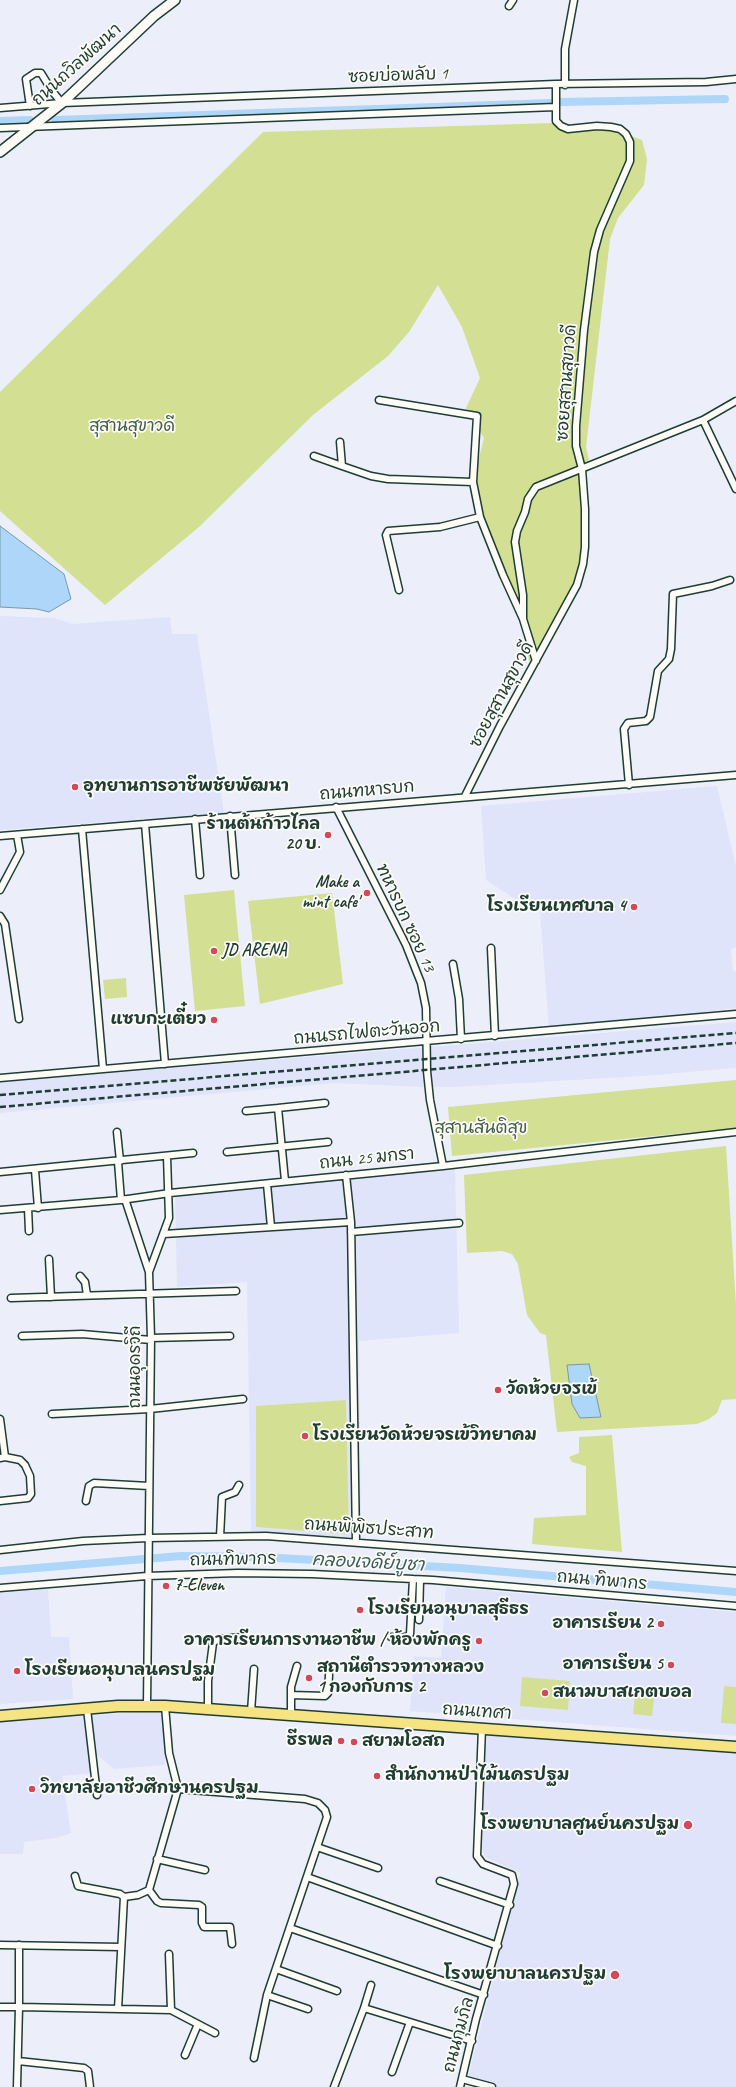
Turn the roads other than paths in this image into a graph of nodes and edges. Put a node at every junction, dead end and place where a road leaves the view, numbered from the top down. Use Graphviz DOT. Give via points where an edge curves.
graph roads {
  1 [pos="175,0"];
  2 [pos="574,0"];
  3 [pos="736,79"];
  4 [pos="556,84"];
  5 [pos="565,85"];
  6 [pos="62,102"];
  7 [pos="30,106"];
  8 [pos="556,107"];
  9 [pos="0,108"];
  10 [pos="32,126"];
  11 [pos="0,128"];
  12 [pos="0,152"];
  13 [pos="379,400"];
  14 [pos="736,401"];
  15 [pos="703,420"];
  16 [pos="340,442"];
  17 [pos="314,456"];
  18 [pos="342,466"];
  19 [pos="582,469"];
  20 [pos="473,482"];
  21 [pos="736,489"];
  22 [pos="480,517"];
  23 [pos="730,580"];
  24 [pos="398,590"];
  25 [pos="523,619"];
  26 [pos="536,661"];
  27 [pos="736,775"];
  28 [pos="629,785"];
  29 [pos="465,796"];
  30 [pos="336,807"];
  31 [pos="230,816"];
  32 [pos="196,819"];
  33 [pos="145,824"];
  34 [pos="82,829"];
  35 [pos="17,835"];
  36 [pos="0,836"];
  37 [pos="200,875"];
  38 [pos="234,875"];
  39 [pos="0,890"];
  40 [pos="0,916"];
  41 [pos="491,948"];
  42 [pos="453,964"];
  43 [pos="736,1014"];
  44 [pos="20,1019"];
  45 [pos="495,1036"];
  46 [pos="461,1039"];
  47 [pos="426,1042"];
  48 [pos="165,1064"];
  49 [pos="103,1069"];
  50 [pos="0,1078"];
  51 [pos="325,1103"];
  52 [pos="278,1108"];
  53 [pos="246,1111"];
  54 [pos="117,1132"];
  55 [pos="736,1132"];
  56 [pos="328,1142"];
  57 [pos="281,1146"];
  58 [pos="227,1152"];
  59 [pos="193,1153"];
  60 [pos="167,1156"];
  61 [pos="119,1161"];
  62 [pos="443,1166"];
  63 [pos="35,1170"];
  64 [pos="0,1172"];
  65 [pos="346,1175"];
  66 [pos="285,1181"];
  67 [pos="267,1184"];
  68 [pos="170,1193"];
  69 [pos="123,1200"];
  70 [pos="28,1208"];
  71 [pos="38,1208"];
  72 [pos="0,1210"];
  73 [pos="350,1222"];
  74 [pos="459,1223"];
  75 [pos="271,1228"];
  76 [pos="29,1231"];
  77 [pos="351,1232"];
  78 [pos="164,1234"];
  79 [pos="49,1259"];
  80 [pos="149,1272"];
  81 [pos="80,1276"];
  82 [pos="236,1291"];
  83 [pos="149,1293"];
  84 [pos="87,1295"];
  85 [pos="51,1297"];
  86 [pos="11,1298"];
  87 [pos="22,1336"];
  88 [pos="230,1336"];
  89 [pos="151,1339"];
  90 [pos="243,1399"];
  91 [pos="150,1409"];
  92 [pos="52,1414"];
  93 [pos="0,1418"];
  94 [pos="2,1457"];
  95 [pos="239,1485"];
  96 [pos="149,1486"];
  97 [pos="0,1501"];
  98 [pos="86,1502"];
  99 [pos="220,1537"];
  100 [pos="148,1538"];
  101 [pos="356,1542"];
  102 [pos="0,1550"];
  103 [pos="736,1571"];
  104 [pos="147,1576"];
  105 [pos="413,1579"];
  106 [pos="420,1580"];
  107 [pos="467,1583"];
  108 [pos="0,1588"];
  109 [pos="736,1606"];
  110 [pos="419,1620"];
  111 [pos="243,1637"];
  112 [pos="391,1637"];
  113 [pos="297,1666"];
  114 [pos="254,1669"];
  115 [pos="329,1675"];
  116 [pos="291,1695"];
  117 [pos="147,1705"];
  118 [pos="166,1706"];
  119 [pos="87,1709"];
  120 [pos="208,1709"];
  121 [pos="251,1712"];
  122 [pos="291,1715"];
  123 [pos="0,1716"];
  124 [pos="482,1728"];
  125 [pos="736,1747"];
  126 [pos="178,1789"];
  127 [pos="97,1795"];
  128 [pos="317,1848"];
  129 [pos="157,1859"];
  130 [pos="378,1868"];
  131 [pos="205,1870"];
  132 [pos="75,1876"];
  133 [pos="307,1877"];
  134 [pos="440,1881"];
  135 [pos="149,1890"];
  136 [pos="124,1897"];
  137 [pos="510,1906"];
  138 [pos="290,1928"];
  139 [pos="232,1944"];
  140 [pos="0,1945"];
  141 [pos="19,1945"];
  142 [pos="498,1946"];
  143 [pos="121,1947"];
  144 [pos="169,1954"];
  145 [pos="276,1969"];
  146 [pos="371,1985"];
  147 [pos="337,1991"];
  148 [pos="267,1995"];
  149 [pos="484,1995"];
  150 [pos="0,2007"];
  151 [pos="19,2007"];
  152 [pos="364,2008"];
  153 [pos="118,2009"];
  154 [pos="308,2009"];
  155 [pos="171,2010"];
  156 [pos="410,2022"];
  157 [pos="198,2024"];
  158 [pos="215,2032"];
  159 [pos="472,2041"];
  160 [pos="184,2055"];
  161 [pos="254,2058"];
  162 [pos="18,2061"];
  163 [pos="392,2072"];
  164 [pos="462,2079"];
  165 [pos="17,2087"];
  166 [pos="90,2087"];
  167 [pos="334,2087"];
  168 [pos="460,2087"];
  169 [pos="492,2087"];
  1 -- 6 [label="street, ถนนถวิลพัฒนา" via="154,16"];
  2 -- 5 [label="street" via="565,49"];
  3 -- 5 [label="street, ซอยบ่อพลับ 1"];
  4 -- 5 [label="street, ซอยบ่อพลับ 1"];
  4 -- 6 [label="street, ซอยบ่อพลับ 1"];
  4 -- 8 [label="street, ซอยสุสานสุขาวดี"];
  6 -- 7 [label="street, ซอยบ่อพลับ 1"];
  6 -- 7 [label="street" via="52,92 41,73 35,73 26,79"];
  6 -- 10 [label="street, ถนนถวิลพัฒนา"];
  7 -- 9 [label="street, ซอยบ่อพลับ 1"];
  8 -- 10 [label="street"];
  8 -- 19 [label="street, ซอยสุสานสุขาวดี" via="556,121 561,126 568,129 611,126 626,134 630,142 630,161 600,230 593,259 576,426 576,446"];
  10 -- 11 [label="street"];
  10 -- 12 [label="street, ถนนถวิลพัฒนา"];
  13 -- 20 [label="street" via="477,416"];
  14 -- 15 [label="street"];
  15 -- 19 [label="street"];
  15 -- 21 [label="street"];
  16 -- 18 [label="street"];
  17 -- 18 [label="street"];
  18 -- 20 [label="street" via="388,479"];
  19 -- 25 [label="street" via="536,487 528,498 515,542 523,595"];
  19 -- 26 [label="street, ซอยสุสานสุขาวดี" via="585,547 583,564 577,585"];
  20 -- 22 [label="street"];
  22 -- 24 [label="street" via="440,527 388,531 386,535"];
  22 -- 25 [label="street"];
  23 -- 28 [label="street" via="673,594 672,649 670,659 658,671 650,717 646,721 628,723 624,729"];
  25 -- 26 [label="street"];
  26 -- 29 [label="street, ซอยสุสานสุขาวดี"];
  27 -- 28 [label="street, ถนนทหารบก"];
  28 -- 29 [label="street, ถนนทหารบก"];
  29 -- 30 [label="street, ถนนทหารบก"];
  30 -- 31 [label="street, ถนนทหารบก"];
  30 -- 47 [label="street, ทหารบก ซอย 13" via="406,945 421,983 426,1008"];
  31 -- 32 [label="street, ถนนทหารบก"];
  31 -- 38 [label="street"];
  32 -- 33 [label="street, ถนนทหารบก"];
  32 -- 37 [label="street"];
  33 -- 34 [label="street, ถนนทหารบก"];
  33 -- 48 [label="street"];
  34 -- 35 [label="street, ถนนทหารบก"];
  34 -- 49 [label="street"];
  35 -- 36 [label="street, ถนนทหารบก"];
  35 -- 39 [label="street" via="20,852"];
  40 -- 44 [label="street" via="7,934"];
  41 -- 45 [label="street"];
  42 -- 46 [label="street" via="459,999"];
  43 -- 45 [label="street, ถนนรถไฟตะวันออก"];
  45 -- 46 [label="street, ถนนรถไฟตะวันออก"];
  46 -- 47 [label="street, ถนนรถไฟตะวันออก"];
  47 -- 48 [label="street, ถนนรถไฟตะวันออก"];
  47 -- 62 [label="street, ทหารบก ซอย 13" via="430,1100"];
  48 -- 49 [label="street, ถนนรถไฟตะวันออก"];
  49 -- 50 [label="street, ถนนรถไฟตะวันออก"];
  51 -- 52 [label="street"];
  52 -- 53 [label="street"];
  52 -- 57 [label="street"];
  54 -- 61 [label="street, ถนนอุดรวิถี"];
  55 -- 62 [label="street, ถนน 25 มกรา"];
  56 -- 57 [label="street"];
  57 -- 58 [label="street"];
  57 -- 66 [label="street"];
  59 -- 60 [label="street"];
  60 -- 61 [label="street"];
  60 -- 68 [label="street"];
  61 -- 63 [label="street"];
  61 -- 69 [label="street, ถนนอุดรวิถี"];
  62 -- 65 [label="street, ถนน 25 มกรา"];
  63 -- 64 [label="street"];
  63 -- 71 [label="street"];
  65 -- 66 [label="street, ถนน 25 มกรา"];
  65 -- 73 [label="street"];
  66 -- 67 [label="street, ถนน 25 มกรา"];
  67 -- 68 [label="street, ถนน 25 มกรา"];
  67 -- 75 [label="street"];
  68 -- 69 [label="street, ถนน 25 มกรา"];
  68 -- 78 [label="street" via="169,1218"];
  69 -- 71 [label="street, ถนน 25 มกรา"];
  69 -- 80 [label="street, ถนนอุดรวิถี"];
  70 -- 71 [label="street, ถนน 25 มกรา"];
  70 -- 72 [label="street, ถนน 25 มกรา"];
  70 -- 76 [label="street"];
  73 -- 75 [label="street"];
  73 -- 77 [label="street"];
  74 -- 77 [label="street"];
  75 -- 78 [label="street"];
  77 -- 101 [label="street"];
  78 -- 80 [label="street"];
  79 -- 85 [label="street"];
  80 -- 83 [label="street, ถนนอุดรวิถี"];
  81 -- 84 [label="street" via="85,1282"];
  82 -- 83 [label="street"];
  83 -- 84 [label="street"];
  83 -- 89 [label="street, ถนนอุดรวิถี"];
  84 -- 85 [label="street"];
  85 -- 86 [label="street"];
  87 -- 89 [label="street" via="82,1334"];
  88 -- 89 [label="street"];
  89 -- 91 [label="street, ถนนอุดรวิถี"];
  90 -- 91 [label="street"];
  91 -- 92 [label="street"];
  91 -- 96 [label="street, ถนนอุดรวิถี"];
  93 -- 94 [label="street"];
  94 -- 97 [label="street" via="20,1460 25,1465 30,1476 32,1494 28,1498"];
  95 -- 99 [label="street" via="235,1492 222,1497"];
  96 -- 98 [label="street" via="94,1483 89,1486"];
  96 -- 100 [label="street, ถนนอุดรวิถี"];
  99 -- 100 [label="street, ถนนพิพิธประสาท"];
  99 -- 101 [label="street, ถนนพิพิธประสาท" via="266,1536"];
  100 -- 102 [label="street, ถนนพิพิธประสาท"];
  100 -- 104 [label="street, ถนนอุดรวิถี"];
  101 -- 103 [label="street, ถนนพิพิธประสาท"];
  104 -- 105 [label="street, ถนนทิพากร" via="304,1573"];
  104 -- 108 [label="street, ถนนทิพากร"];
  104 -- 117 [label="street, ถนนอุดรวิถี"];
  105 -- 106 [label="street, ถนนทิพากร"];
  105 -- 112 [label="street" via="410,1634 407,1637"];
  106 -- 107 [label="street, ถนนทิพากร"];
  106 -- 110 [label="street"];
  107 -- 109 [label="street, ถนน ทิพากร"];
  111 -- 120 [label="street" via="218,1639 212,1644"];
  113 -- 116 [label="street"];
  114 -- 121 [label="street"];
  115 -- 116 [label="street" via="328,1693 325,1696"];
  116 -- 122 [label="street"];
  117 -- 118 [label="main road, ถนนเทศา"];
  117 -- 119 [label="main road, ถนนเทศา"];
  118 -- 120 [label="main road, ถนนเทศา"];
  118 -- 126 [label="street" via="169,1753"];
  119 -- 123 [label="main road, ถนนเทศา"];
  119 -- 127 [label="street"];
  120 -- 121 [label="main road, ถนนเทศา"];
  121 -- 122 [label="main road, ถนนเทศา"];
  122 -- 124 [label="main road, ถนนเทศา"];
  124 -- 125 [label="main road, ถนนเทศา"];
  124 -- 137 [label="street, ถนนกุมภิล" via="477,1856 483,1864 512,1875 514,1884"];
  126 -- 128 [label="street" via="318,1802 326,1810 327,1818"];
  126 -- 129 [label="street"];
  128 -- 130 [label="street"];
  128 -- 133 [label="street"];
  129 -- 131 [label="street"];
  129 -- 135 [label="street"];
  132 -- 136 [label="street" via="78,1886"];
  133 -- 138 [label="street"];
  133 -- 142 [label="street"];
  134 -- 137 [label="street"];
  135 -- 136 [label="street"];
  135 -- 139 [label="street" via="161,1903 199,1905 202,1908 204,1927 230,1927"];
  136 -- 143 [label="street"];
  137 -- 142 [label="street, ถนนกุมภิล"];
  138 -- 145 [label="street"];
  138 -- 149 [label="street"];
  140 -- 141 [label="street"];
  141 -- 143 [label="street"];
  141 -- 151 [label="street"];
  142 -- 149 [label="street, ถนนกุมภิล"];
  143 -- 153 [label="street"];
  144 -- 155 [label="street"];
  145 -- 147 [label="street"];
  145 -- 148 [label="street"];
  146 -- 152 [label="street"];
  148 -- 154 [label="street"];
  148 -- 161 [label="street"];
  149 -- 159 [label="street, ถนนกุมภิล"];
  150 -- 151 [label="street"];
  151 -- 153 [label="street"];
  151 -- 162 [label="street"];
  152 -- 156 [label="street"];
  152 -- 167 [label="street"];
  153 -- 155 [label="street"];
  155 -- 157 [label="street"];
  156 -- 159 [label="street"];
  156 -- 163 [label="street"];
  157 -- 158 [label="street"];
  157 -- 160 [label="street"];
  159 -- 164 [label="street, ถนนกุมภิล"];
  162 -- 165 [label="street"];
  162 -- 166 [label="street" via="84,2068 88,2071"];
  164 -- 168 [label="street, ถนนกุมภิล"];
  164 -- 169 [label="street"];
}
